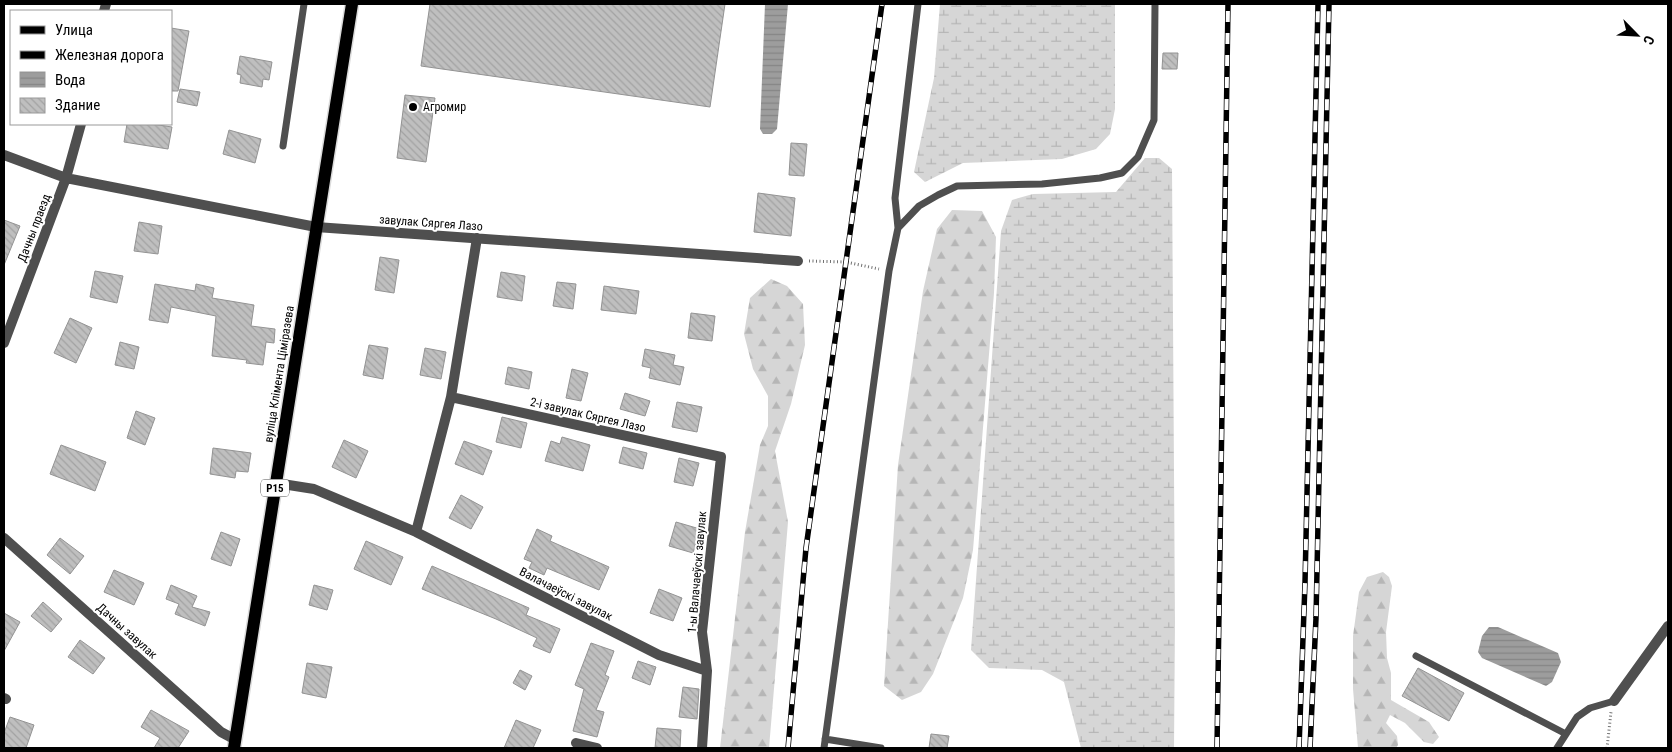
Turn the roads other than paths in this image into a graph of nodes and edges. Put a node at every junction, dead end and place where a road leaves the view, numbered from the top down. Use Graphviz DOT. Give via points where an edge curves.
graph roads {
  1 [pos="304,4"];
  2 [pos="352,4"];
  3 [pos="918,4"];
  4 [pos="1155,4"];
  5 [pos="82,125"];
  6 [pos="283,146"];
  7 [pos="4,155"];
  8 [pos="66,178"];
  9 [pos="316,227"];
  10 [pos="898,228"];
  11 [pos="477,238"];
  12 [pos="798,260"];
  13 [pos="4,343"];
  14 [pos="451,397"];
  15 [pos="721,457"];
  16 [pos="276,483"];
  17 [pos="416,532"];
  18 [pos="4,538"];
  19 [pos="1668,626"];
  20 [pos="1416,656"];
  21 [pos="707,671"];
  22 [pos="1614,701"];
  23 [pos="1566,734"];
  24 [pos="826,739"];
  25 [pos="235,744"];
  26 [pos="576,744"];
  27 [pos="597,748"];
  28 [pos="702,748"];
  29 [pos="824,748"];
  30 [pos="881,748"];
  31 [pos="1557,748"];
  1 -- 6 [label="lane"];
  2 -- 9 [label="main road, вуліца Клімента Ціміразева / Р15"];
  3 -- 10 [label="lane" via="895,198"];
  4 -- 10 [label="lane" via="1154,120 1138,156 1122,173 1042,184 957,186 919,206"];
  5 -- 8 [label="street, Дачны праезд"];
  7 -- 8 [label="street, завулак Сяргея Лазо"];
  8 -- 9 [label="street, завулак Сяргея Лазо"];
  8 -- 13 [label="street, Дачны праезд"];
  9 -- 11 [label="street, завулак Сяргея Лазо"];
  9 -- 16 [label="main road, вуліца Клімента Ціміразева / Р15"];
  10 -- 24 [label="lane" via="889,271"];
  11 -- 12 [label="street, завулак Сяргея Лазо"];
  11 -- 14 [label="street"];
  14 -- 15 [label="street, 2-і завулак Сяргея Лазо"];
  14 -- 17 [label="street"];
  15 -- 21 [label="street, 1-ы Валачаеўскі завулак" via="702,632"];
  16 -- 17 [label="street, Валачаеўскі завулак" via="314,489"];
  16 -- 25 [label="main road, вуліца Клімента Ціміразева / Р15"];
  17 -- 21 [label="street, Валачаеўскі завулак" via="659,655"];
  18 -- 25 [label="street, Дачны завулак"];
  19 -- 22 [label="street"];
  20 -- 23 [label="lane"];
  21 -- 28 [label="street, 1-ы Валачаеўскі завулак"];
  22 -- 23 [label="lane" via="1590,708 1577,717"];
  23 -- 31 [label="lane"];
  24 -- 29 [label="lane"];
  24 -- 30 [label="lane"];
  26 -- 27 [label="street"];
}
